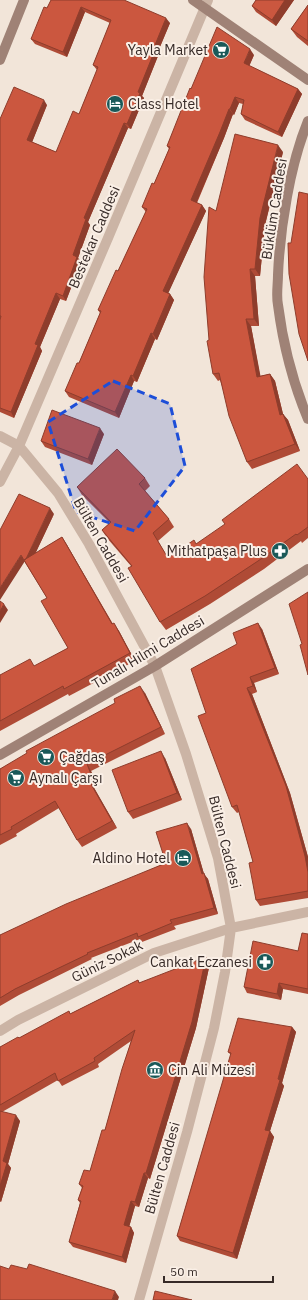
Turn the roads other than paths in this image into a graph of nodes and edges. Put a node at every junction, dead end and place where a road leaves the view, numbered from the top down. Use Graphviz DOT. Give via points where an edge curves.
graph roads {
  1 [pos="24,0"];
  2 [pos="194,0"];
  3 [pos="206,4"];
  4 [pos="0,60"];
  5 [pos="308,80"];
  6 [pos="308,121"];
  7 [pos="308,419"];
  8 [pos="0,436"];
  9 [pos="19,446"];
  10 [pos="0,482"];
  11 [pos="308,568"];
  12 [pos="156,666"];
  13 [pos="0,755"];
  14 [pos="308,912"];
  15 [pos="231,928"];
  16 [pos="0,1031"];
  17 [pos="139,1300"];
  1 -- 4 [label="main road"];
  2 -- 3 [label="main road"];
  3 -- 5 [label="main road"];
  3 -- 9 [label="street, Bestekar Caddesi"];
  6 -- 7 [label="main road, Büklüm Caddesi" via="300,142 281,239 277,304 298,394"];
  8 -- 9 [label="street, Bülten Caddesi"];
  9 -- 10 [label="street, Bestekar Caddesi"];
  9 -- 12 [label="street, Bülten Caddesi" via="58,493"];
  11 -- 12 [label="main road, Tunalı Hilmi Caddesi"];
  12 -- 13 [label="main road, Tunalı Hilmi Caddesi"];
  12 -- 15 [label="street, Bülten Caddesi" via="218,858"];
  14 -- 15 [label="street, Güniz Sokak"];
  15 -- 16 [label="street, Güniz Sokak" via="154,953"];
  15 -- 17 [label="street, Bülten Caddesi" via="214,1028"];
}
